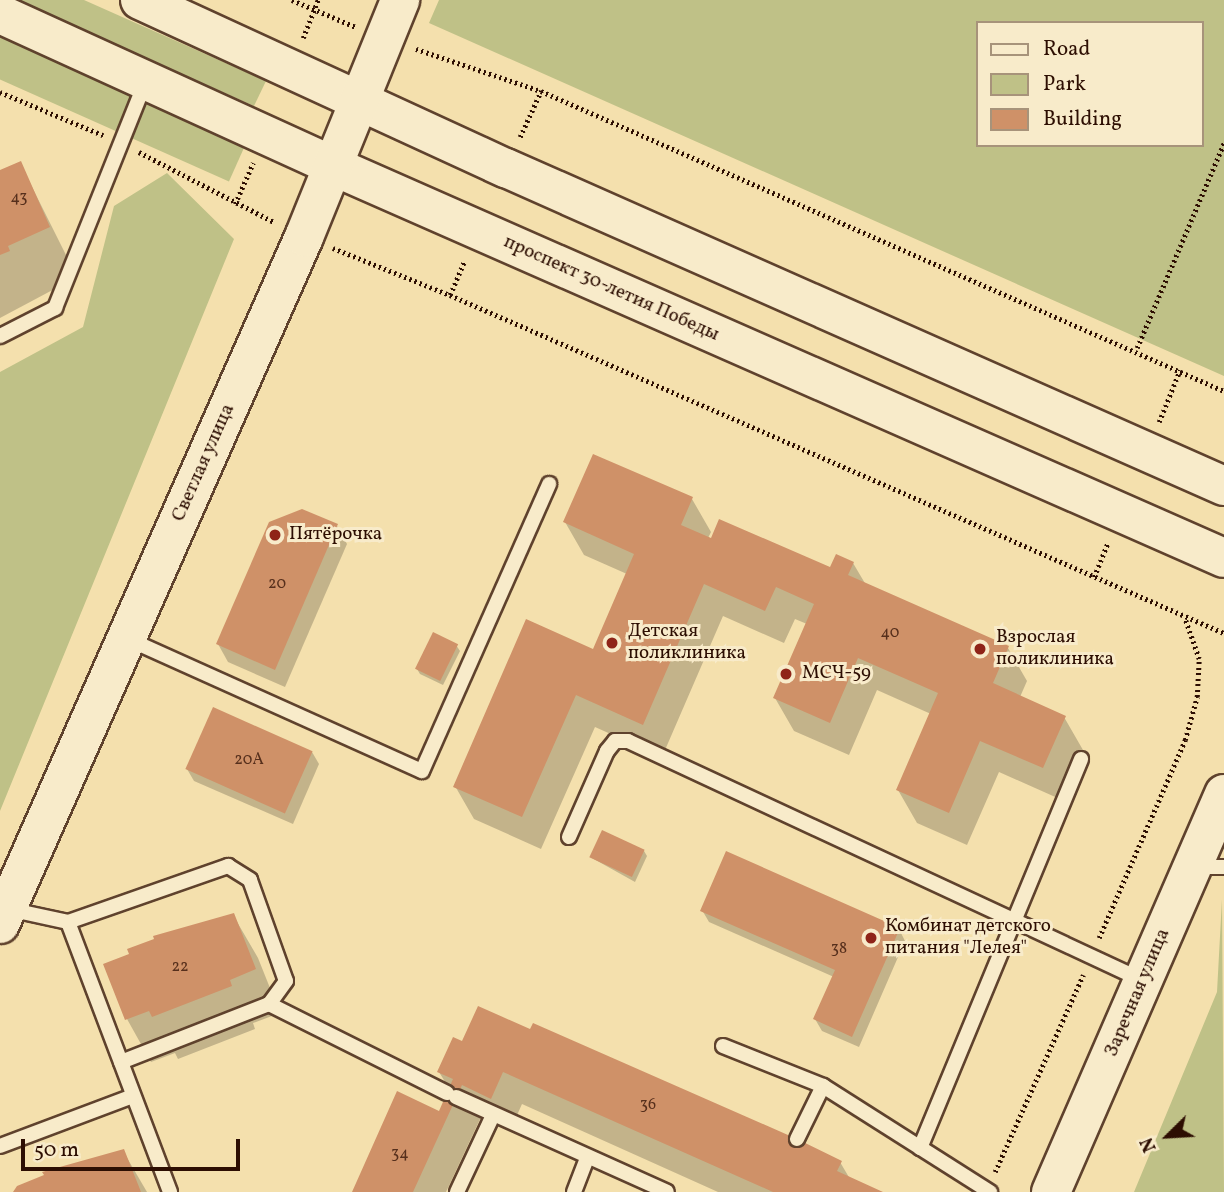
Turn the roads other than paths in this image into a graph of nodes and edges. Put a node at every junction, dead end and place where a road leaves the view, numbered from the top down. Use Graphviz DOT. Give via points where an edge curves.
graph roads {
  1 [pos="140,0"];
  2 [pos="400,0"];
  3 [pos="0,14"];
  4 [pos="147,80"];
  5 [pos="359,98"];
  6 [pos="332,166"];
  7 [pos="0,336"];
  8 [pos="549,484"];
  9 [pos="1224,486"];
  10 [pos="1224,558"];
  11 [pos="127,638"];
  12 [pos="1081,759"];
  13 [pos="1224,794"];
  14 [pos="569,837"];
  15 [pos="1208,867"];
  16 [pos="3,916"];
  17 [pos="1011,919"];
  18 [pos="68,922"];
  19 [pos="1143,981"];
  20 [pos="269,1004"];
  21 [pos="723,1046"];
  22 [pos="121,1062"];
  23 [pos="823,1086"];
  24 [pos="133,1096"];
  25 [pos="493,1115"];
  26 [pos="797,1139"];
  27 [pos="0,1146"];
  28 [pos="920,1149"];
  29 [pos="587,1158"];
  30 [pos="989,1191"];
  31 [pos="170,1192"];
  32 [pos="457,1192"];
  33 [pos="574,1192"];
  34 [pos="667,1192"];
  35 [pos="1051,1192"];
  1 -- 5 [label="main road"];
  2 -- 5 [label="main road, Светлая улица"];
  3 -- 4 [label="main road, проспект 30-летия Победы"];
  4 -- 6 [label="main road, проспект 30-летия Победы"];
  4 -- 7 [label="lane" via="55,308"];
  5 -- 6 [label="main road, Светлая улица"];
  5 -- 9 [label="main road" via="524,177"];
  6 -- 10 [label="main road, проспект 30-летия Победы"];
  6 -- 11 [label="main road, Светлая улица"];
  8 -- 11 [label="lane" via="422,771"];
  11 -- 16 [label="main road, Светлая улица"];
  12 -- 17 [label="lane"];
  13 -- 15 [label="main road, Заречная улица"];
  14 -- 17 [label="lane" via="607,751 615,741 628,741"];
  15 -- 19 [label="main road, Заречная улица"];
  16 -- 18 [label="lane"];
  17 -- 19 [label="lane"];
  17 -- 28 [label="lane"];
  18 -- 20 [label="lane" via="228,866 250,880 286,981"];
  18 -- 22 [label="lane"];
  19 -- 35 [label="main road, Заречная улица"];
  20 -- 22 [label="lane"];
  20 -- 25 [label="lane"];
  21 -- 23 [label="lane"];
  22 -- 24 [label="lane"];
  23 -- 26 [label="lane"];
  23 -- 28 [label="lane"];
  24 -- 27 [label="lane"];
  24 -- 31 [label="lane"];
  25 -- 29 [label="lane"];
  25 -- 32 [label="lane"];
  28 -- 30 [label="lane"];
  29 -- 33 [label="lane"];
  29 -- 34 [label="lane"];
}
